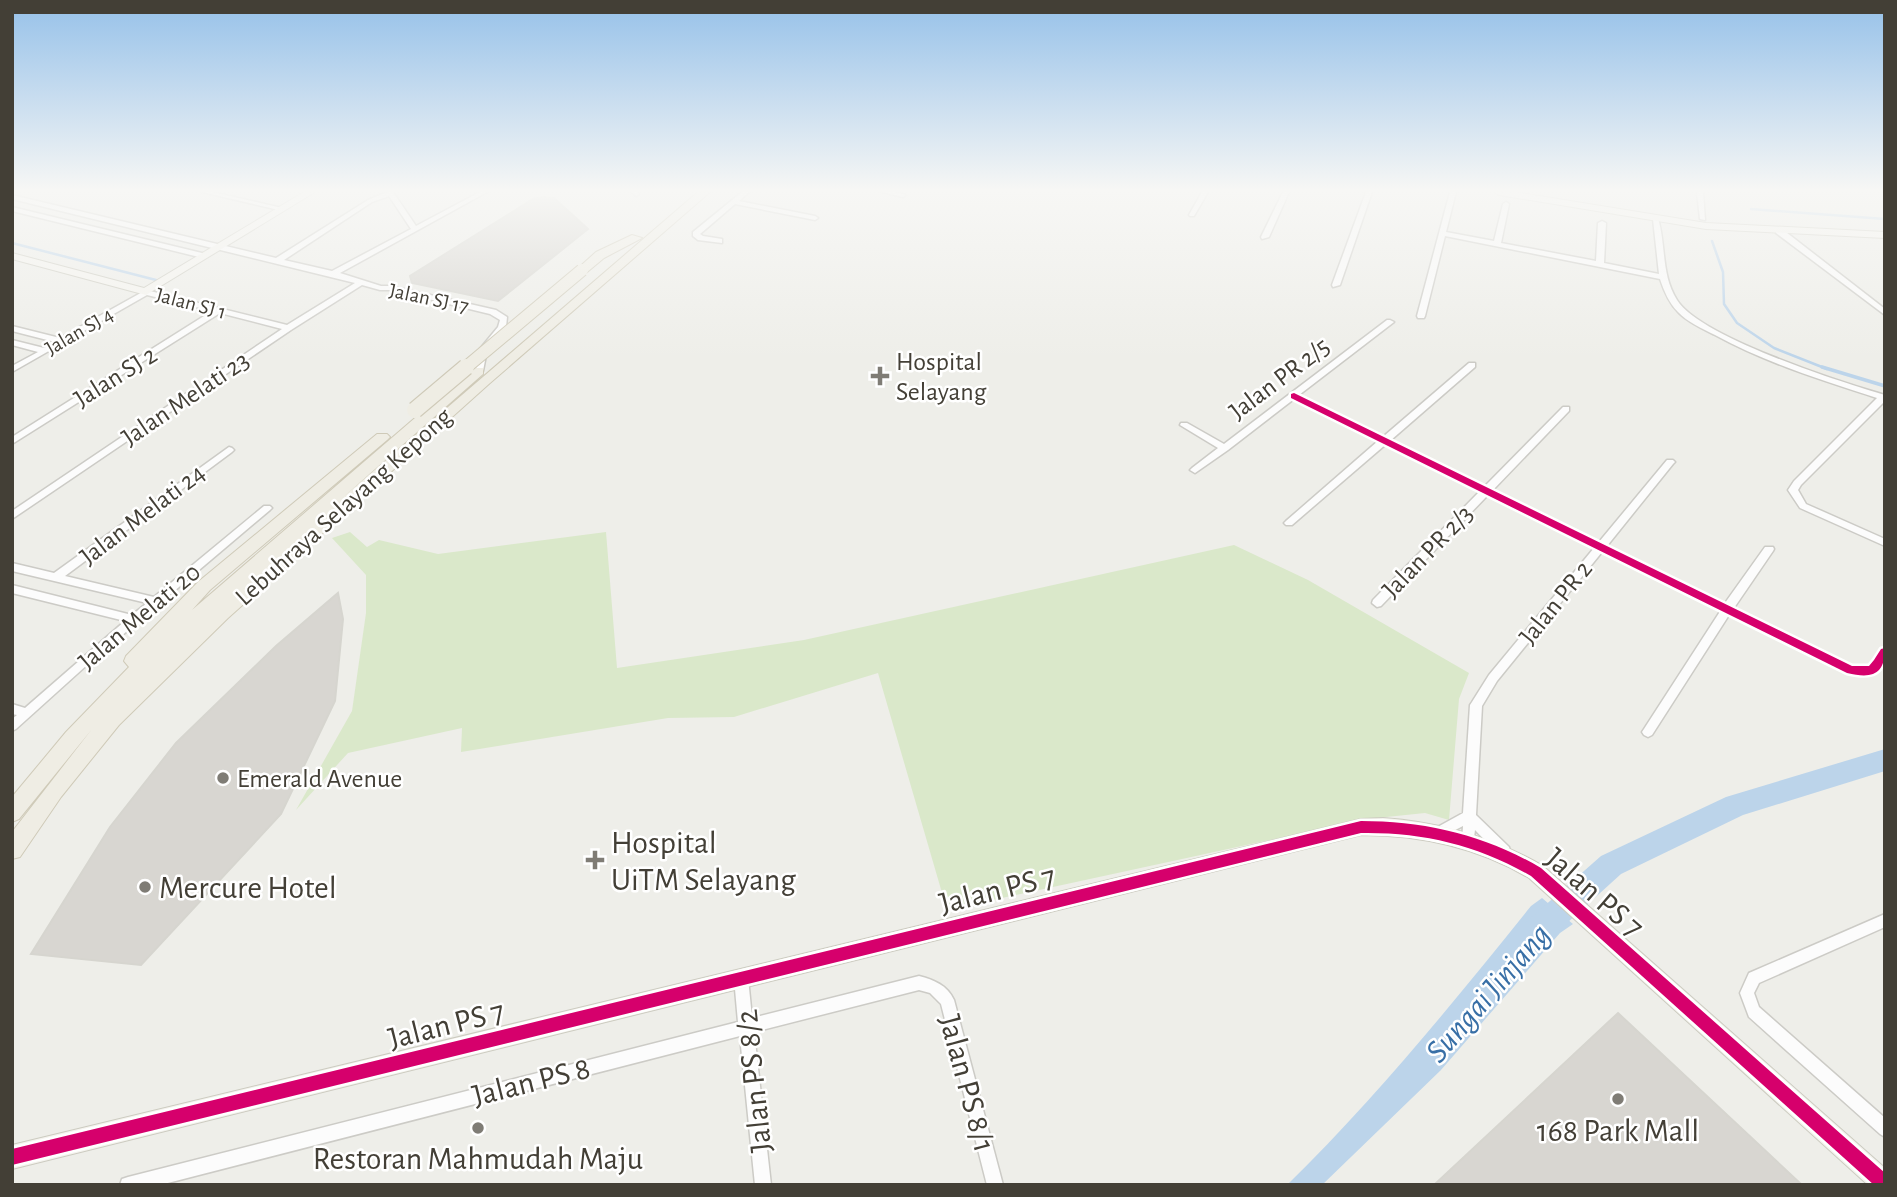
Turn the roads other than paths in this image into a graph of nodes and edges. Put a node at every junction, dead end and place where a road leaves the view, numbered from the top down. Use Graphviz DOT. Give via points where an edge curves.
graph roads {
  1 [pos="169,248"];
  2 [pos="216,248"];
  3 [pos="222,248"];
  4 [pos="297,248"];
  5 [pos="382,248"];
  6 [pos="615,248"];
  7 [pos="624,248"];
  8 [pos="638,248"];
  9 [pos="1349,248"];
  10 [pos="1438,248"];
  11 [pos="1517,248"];
  12 [pos="1601,248"];
  13 [pos="1660,248"];
  14 [pos="1801,248"];
  15 [pos="12,256"];
  16 [pos="202,256"];
  17 [pos="277,261"];
  18 [pos="1600,264"];
  19 [pos="333,274"];
  20 [pos="1664,277"];
  21 [pos="360,283"];
  22 [pos="1336,285"];
  23 [pos="146,292"];
  24 [pos="219,310"];
  25 [pos="1885,313"];
  26 [pos="1421,316"];
  27 [pos="1390,323"];
  28 [pos="12,328"];
  29 [pos="288,328"];
  30 [pos="61,341"];
  31 [pos="12,342"];
  32 [pos="45,351"];
  33 [pos="1472,365"];
  34 [pos="480,369"];
  35 [pos="12,370"];
  36 [pos="1294,396"];
  37 [pos="1884,398"];
  38 [pos="1566,409"];
  39 [pos="1184,425"];
  40 [pos="1386,440"];
  41 [pos="12,441"];
  42 [pos="1225,448"];
  43 [pos="229,450"];
  44 [pos="1670,462"];
  45 [pos="1195,470"];
  46 [pos="1486,490"];
  47 [pos="267,508"];
  48 [pos="12,516"];
  49 [pos="1289,523"];
  50 [pos="1885,543"];
  51 [pos="1600,546"];
  52 [pos="1769,549"];
  53 [pos="12,567"];
  54 [pos="56,578"];
  55 [pos="12,589"];
  56 [pos="156,601"];
  57 [pos="1377,603"];
  58 [pos="1727,609"];
  59 [pos="134,619"];
  60 [pos="1885,652"];
  61 [pos="110,697"];
  62 [pos="12,709"];
  63 [pos="27,713"];
  64 [pos="12,726"];
  65 [pos="1648,732"];
  66 [pos="12,813"];
  67 [pos="1469,816"];
  68 [pos="1435,834"];
  69 [pos="1468,841"];
  70 [pos="12,850"];
  71 [pos="1508,855"];
  72 [pos="1885,920"];
  73 [pos="741,978"];
  74 [pos="934,987"];
  75 [pos="747,1026"];
  76 [pos="1885,1129"];
  77 [pos="12,1157"];
  78 [pos="1884,1182"];
  79 [pos="128,1185"];
  80 [pos="763,1185"];
  81 [pos="995,1185"];
  1 -- 16 [label="street"];
  2 -- 16 [label="street"];
  3 -- 17 [label="street, Jalan SJ 17"];
  4 -- 17 [label="street"];
  5 -- 19 [label="street"];
  6 -- 61 [label="main road, bridge" via="600,255 204,586 135,657"];
  7 -- 34 [label="main road, Lebuhraya Selayang Kepong"];
  8 -- 70 [label="main road, Lebuhraya Selayang Kepong" via="222,613 112,719"];
  9 -- 22 [label="street"];
  10 -- 26 [label="street"];
  11 -- 18 [label="street"];
  12 -- 18 [label="street"];
  13 -- 20 [label="street"];
  14 -- 25 [label="street"];
  15 -- 23 [label="street, Jalan SJ 1"];
  16 -- 23 [label="street"];
  17 -- 19 [label="street, Jalan SJ 17"];
  18 -- 20 [label="street"];
  19 -- 21 [label="street, Jalan SJ 17"];
  20 -- 37 [label="street" via="1673,303 1719,336 1797,371"];
  21 -- 29 [label="street, Jalan Melati 23"];
  21 -- 34 [label="street, Jalan SJ 17" via="501,315 502,327 483,350"];
  23 -- 24 [label="street, Jalan SJ 1"];
  23 -- 30 [label="street, Jalan SJ 4"];
  24 -- 29 [label="street, Jalan SJ 1"];
  24 -- 41 [label="street, Jalan SJ 2"];
  27 -- 36 [label="street, Jalan PR 2/5"];
  28 -- 30 [label="street"];
  29 -- 48 [label="street, Jalan Melati 23"];
  30 -- 32 [label="street, Jalan SJ 4"];
  31 -- 32 [label="street"];
  32 -- 35 [label="street, Jalan SJ 4"];
  33 -- 40 [label="street"];
  34 -- 61 [label="main road, Lebuhraya Selayang Kepong" via="198,613"];
  36 -- 40 [label="street"];
  36 -- 42 [label="street, Jalan PR 2/5"];
  37 -- 50 [label="street" via="1793,490 1803,506"];
  38 -- 46 [label="street, Jalan PR 2/3"];
  39 -- 42 [label="street"];
  40 -- 46 [label="street"];
  40 -- 49 [label="street"];
  42 -- 45 [label="street, Jalan PR 2/5"];
  43 -- 54 [label="street, Jalan Melati 24"];
  44 -- 51 [label="street, Jalan PR 2"];
  46 -- 51 [label="street"];
  46 -- 57 [label="street, Jalan PR 2/3"];
  47 -- 56 [label="street, Jalan Melati 20"];
  51 -- 58 [label="street"];
  51 -- 67 [label="street, Jalan PR 2" via="1476,705"];
  52 -- 58 [label="street"];
  53 -- 54 [label="street"];
  54 -- 56 [label="street"];
  55 -- 59 [label="street"];
  56 -- 59 [label="street, Jalan Melati 20"];
  58 -- 60 [label="street" via="1851,670 1871,671"];
  58 -- 65 [label="street"];
  59 -- 63 [label="street, Jalan Melati 20"];
  61 -- 66 [label="main road, Lebuhraya Selayang Kepong"];
  62 -- 63 [label="street"];
  63 -- 64 [label="street, Jalan Melati 20"];
  67 -- 68 [label="street"];
  67 -- 69 [label="street, Jalan PR 2"];
  67 -- 71 [label="street"];
  68 -- 69 [label="street, Jalan PS 7"];
  68 -- 73 [label="street, Jalan PS 7" via="1361,827"];
  69 -- 71 [label="street, Jalan PS 7"];
  71 -- 78 [label="street, Jalan PS 7" via="1552,885"];
  72 -- 76 [label="street" via="1754,978 1747,993 1754,1012"];
  73 -- 75 [label="street, Jalan PS 8/2"];
  73 -- 77 [label="street, Jalan PS 7"];
  74 -- 75 [label="street, Jalan PS 8" via="919,983"];
  74 -- 81 [label="street, Jalan PS 8/1" via="947,1000"];
  75 -- 79 [label="street, Jalan PS 8"];
  75 -- 80 [label="street, Jalan PS 8/2"];
}
